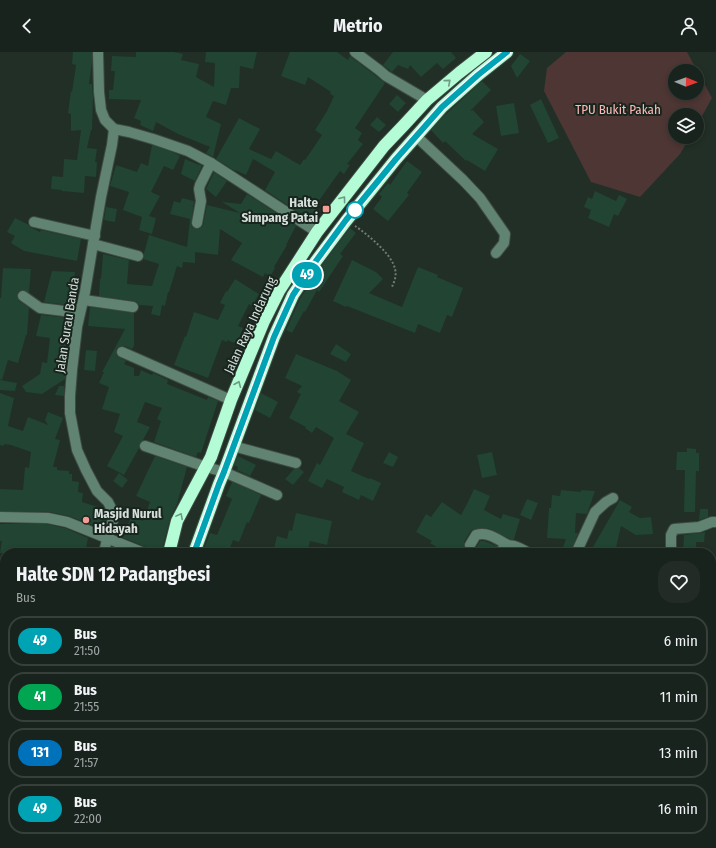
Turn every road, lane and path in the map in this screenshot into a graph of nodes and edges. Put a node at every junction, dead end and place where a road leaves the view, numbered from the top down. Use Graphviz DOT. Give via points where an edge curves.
graph roads {
  1 [pos="98,52"];
  2 [pos="355,52"];
  3 [pos="486,52"];
  4 [pos="507,52"];
  5 [pos="427,100"];
  6 [pos="114,129"];
  7 [pos="416,136"];
  8 [pos="384,146"];
  9 [pos="396,159"];
  10 [pos="211,163"];
  11 [pos="346,220"];
  12 [pos="34,222"];
  13 [pos="197,223"];
  14 [pos="317,232"];
  15 [pos="94,240"];
  16 [pos="496,253"];
  17 [pos="138,256"];
  18 [pos="392,287"];
  19 [pos="23,296"];
  20 [pos="84,300"];
  21 [pos="133,307"];
  22 [pos="80,313"];
  23 [pos="122,352"];
  24 [pos="231,400"];
  25 [pos="145,446"];
  26 [pos="233,446"];
  27 [pos="296,463"];
  28 [pos="206,467"];
  29 [pos="224,472"];
  30 [pos="277,495"];
  31 [pos="613,498"];
  32 [pos="0,517"];
  33 [pos="716,522"];
  34 [pos="107,539"];
  35 [pos="470,545"];
  36 [pos="508,545"];
  37 [pos="105,548"];
  38 [pos="131,548"];
  39 [pos="170,548"];
  40 [pos="196,548"];
  41 [pos="503,548"];
  42 [pos="518,548"];
  43 [pos="578,548"];
  44 [pos="671,548"];
  1 -- 6 [label="street" via="101,110 105,120"];
  2 -- 5 [label="street" via="386,76"];
  5 -- 3 [label="highway, Jalan Raya Indarung, one-way"];
  4 -- 7 [label="highway, Jalan Raya Indarung" via="442,107"];
  5 -- 8 [label="highway, Jalan Raya Indarung"];
  6 -- 10 [label="street" via="154,139 188,151"];
  6 -- 15 [label="street, Jalan Surau Banda"];
  7 -- 9 [label="highway, Jalan Raya Indarung"];
  7 -- 16 [label="street" via="480,198 505,234 504,243"];
  8 -- 9 [label="highway"];
  14 -- 8 [label="highway, Jalan Raya Indarung, one-way"];
  9 -- 11 [label="highway, Jalan Raya Indarung"];
  10 -- 13 [label="street" via="199,189 201,201"];
  10 -- 14 [label="street"];
  11 -- 18 [label="path" via="377,243 392,262 395,269"];
  11 -- 26 [label="highway, Jalan Raya Indarung" via="293,295 274,337"];
  12 -- 15 [label="street"];
  24 -- 14 [label="highway, Jalan Raya Indarung, one-way" via="279,291"];
  15 -- 17 [label="street"];
  15 -- 20 [label="street, Jalan Surau Banda"];
  19 -- 22 [label="street" via="40,308"];
  20 -- 21 [label="street"];
  20 -- 22 [label="street, Jalan Surau Banda"];
  22 -- 34 [label="street, Jalan Surau Banda" via="72,370 70,413 77,450 97,491 112,510 113,520"];
  23 -- 24 [label="street"];
  24 -- 28 [label="highway, Jalan Raya Indarung"];
  25 -- 28 [label="street"];
  26 -- 27 [label="street"];
  26 -- 29 [label="highway, Jalan Raya Indarung"];
  28 -- 29 [label="street"];
  39 -- 28 [label="highway, Jalan Raya Indarung, one-way" via="177,522"];
  29 -- 30 [label="street"];
  29 -- 40 [label="highway, Jalan Raya Indarung"];
  31 -- 43 [label="street" via="595,512"];
  32 -- 34 [label="street" via="48,518 67,522"];
  33 -- 44 [label="street" via="674,529 671,535"];
  34 -- 37 [label="street, Jalan Surau Banda"];
  34 -- 38 [label="street"];
  35 -- 36 [label="street" via="476,535 484,534"];
  36 -- 41 [label="street"];
  36 -- 42 [label="street"];
}
